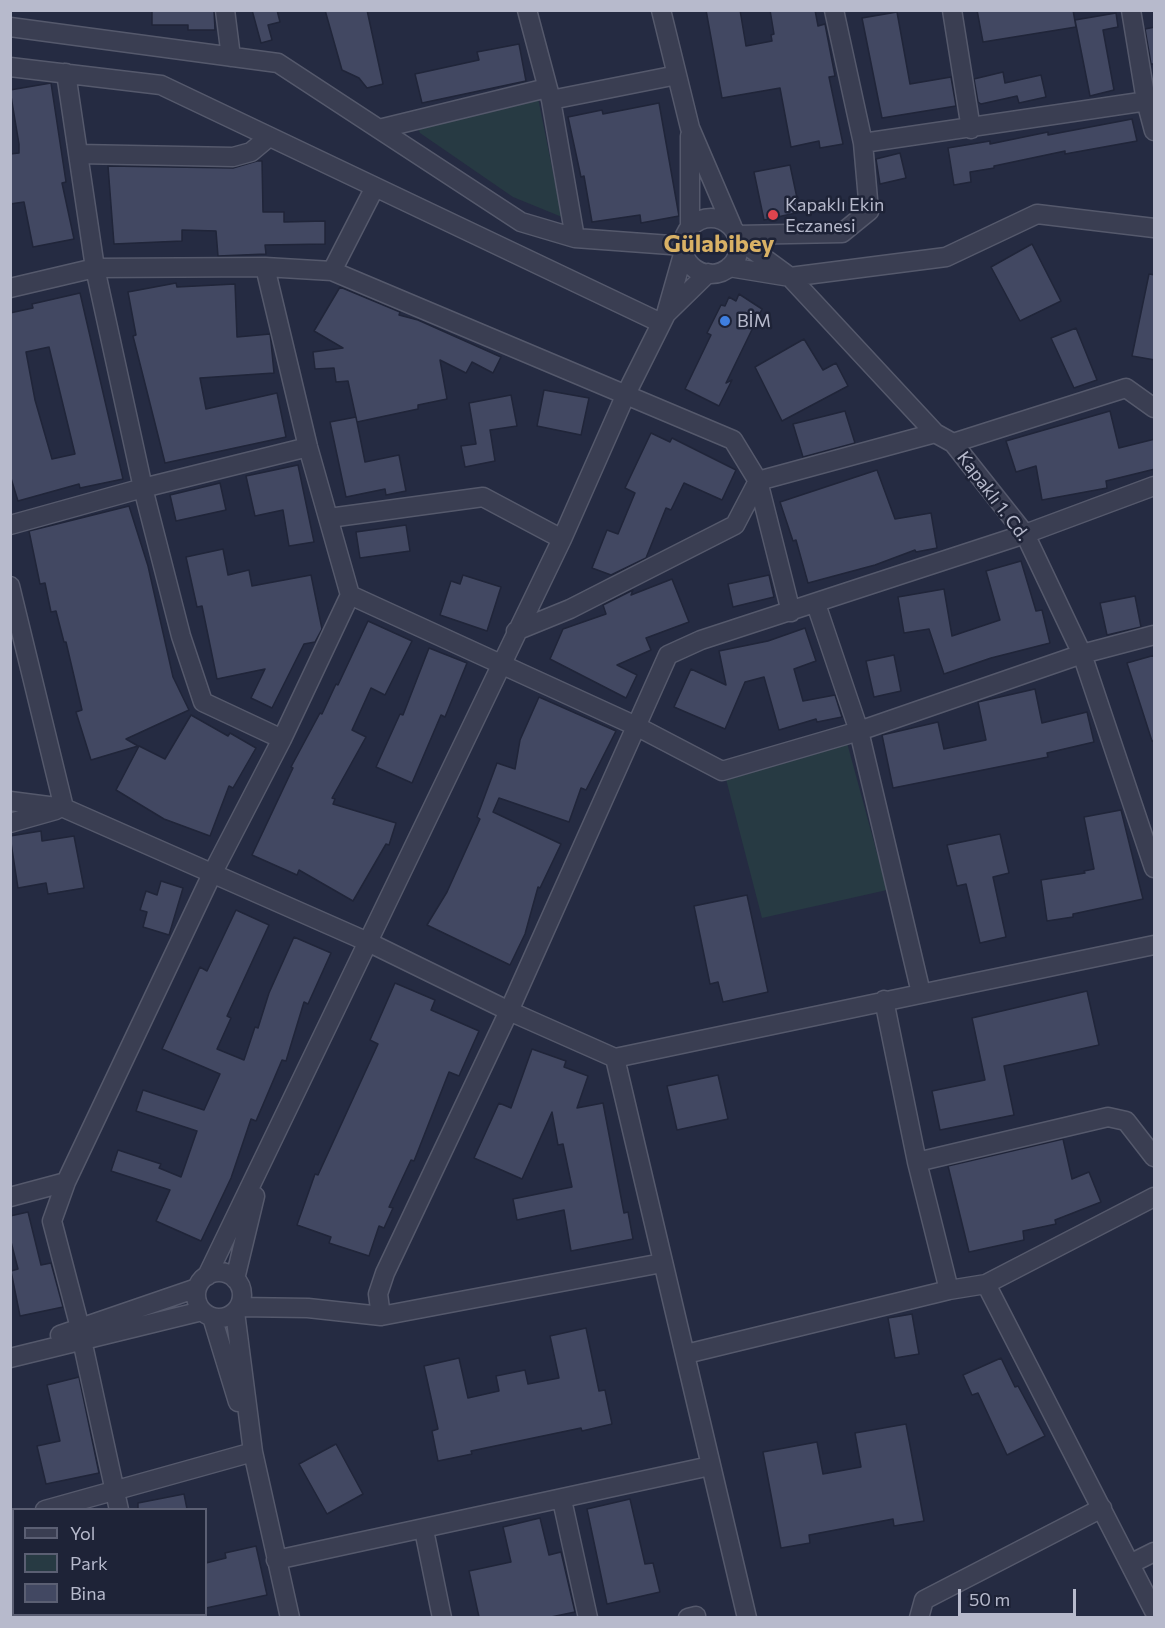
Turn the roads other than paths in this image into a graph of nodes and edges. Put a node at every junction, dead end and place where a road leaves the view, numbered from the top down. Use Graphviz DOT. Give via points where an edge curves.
graph roads {
  1 [pos="225,10"];
  2 [pos="527,10"];
  3 [pos="661,10"];
  4 [pos="834,10"];
  5 [pos="952,10"];
  6 [pos="1131,10"];
  7 [pos="10,27"];
  8 [pos="231,57"];
  9 [pos="10,67"];
  10 [pos="66,73"];
  11 [pos="677,75"];
  12 [pos="549,94"];
  13 [pos="1150,100"];
  14 [pos="690,128"];
  15 [pos="379,129"];
  16 [pos="971,129"];
  17 [pos="1155,131"];
  18 [pos="269,137"];
  19 [pos="863,143"];
  20 [pos="78,154"];
  21 [pos="375,188"];
  22 [pos="690,227"];
  23 [pos="1155,228"];
  24 [pos="735,233"];
  25 [pos="575,238"];
  26 [pos="684,249"];
  27 [pos="265,267"];
  28 [pos="729,267"];
  29 [pos="95,268"];
  30 [pos="332,271"];
  31 [pos="708,273"];
  32 [pos="790,277"];
  33 [pos="10,288"];
  34 [pos="663,319"];
  35 [pos="626,394"];
  36 [pos="1155,408"];
  37 [pos="935,434"];
  38 [pos="952,443"];
  39 [pos="308,447"];
  40 [pos="758,481"];
  41 [pos="1155,486"];
  42 [pos="143,488"];
  43 [pos="329,518"];
  44 [pos="10,525"];
  45 [pos="1025,534"];
  46 [pos="562,539"];
  47 [pos="10,586"];
  48 [pos="350,595"];
  49 [pos="816,604"];
  50 [pos="792,612"];
  51 [pos="516,631"];
  52 [pos="1155,635"];
  53 [pos="1082,654"];
  54 [pos="501,664"];
  55 [pos="636,726"];
  56 [pos="859,731"];
  57 [pos="282,739"];
  58 [pos="10,801"];
  59 [pos="64,808"];
  60 [pos="10,823"];
  61 [pos="1155,868"];
  62 [pos="212,874"];
  63 [pos="368,942"];
  64 [pos="1155,945"];
  65 [pos="921,993"];
  66 [pos="884,1000"];
  67 [pos="509,1011"];
  68 [pos="615,1058"];
  69 [pos="1155,1157"];
  70 [pos="917,1162"];
  71 [pos="262,1167"];
  72 [pos="66,1182"];
  73 [pos="10,1197"];
  74 [pos="1155,1197"];
  75 [pos="662,1263"];
  76 [pos="202,1282"];
  77 [pos="986,1284"];
  78 [pos="949,1290"];
  79 [pos="238,1296"];
  80 [pos="207,1314"];
  81 [pos="381,1316"];
  82 [pos="81,1334"];
  83 [pos="10,1350"];
  84 [pos="686,1354"];
  85 [pos="10,1358"];
  86 [pos="253,1452"];
  87 [pos="710,1466"];
  88 [pos="115,1489"];
  89 [pos="562,1500"];
  90 [pos="48,1508"];
  91 [pos="119,1508"];
  92 [pos="1102,1508"];
  93 [pos="424,1530"];
  94 [pos="1155,1552"];
  95 [pos="276,1560"];
  96 [pos="1130,1564"];
  97 [pos="1155,1611"];
  98 [pos="290,1617"];
  99 [pos="442,1617"];
  100 [pos="588,1617"];
  101 [pos="747,1617"];
  102 [pos="919,1617"];
  1 -- 8 [label="street"];
  2 -- 12 [label="street"];
  3 -- 11 [label="street"];
  4 -- 19 [label="street"];
  5 -- 16 [label="street"];
  6 -- 13 [label="street"];
  7 -- 8 [label="street"];
  8 -- 15 [label="street" via="278,63"];
  9 -- 10 [label="street"];
  10 -- 18 [label="street" via="161,86"];
  10 -- 20 [label="street"];
  11 -- 12 [label="street"];
  11 -- 14 [label="street"];
  12 -- 15 [label="street"];
  12 -- 25 [label="street"];
  13 -- 16 [label="street"];
  13 -- 17 [label="street"];
  14 -- 22 [label="street"];
  14 -- 24 [label="street"];
  15 -- 25 [label="street" via="521,222"];
  16 -- 19 [label="street"];
  18 -- 20 [label="street" via="251,152 233,157"];
  18 -- 21 [label="street"];
  19 -- 24 [label="street" via="869,211 842,233"];
  20 -- 29 [label="street"];
  21 -- 30 [label="street"];
  21 -- 34 [label="street"];
  22 -- 24 [label="street" via="699,220 722,219"];
  22 -- 26 [label="street"];
  23 -- 32 [label="street" via="1037,214 946,257"];
  24 -- 28 [label="street" via="736,258"];
  24 -- 32 [label="street, Kapaklı 1. Cd."];
  25 -- 26 [label="street"];
  26 -- 31 [label="street" via="688,262"];
  26 -- 34 [label="street"];
  27 -- 29 [label="street"];
  27 -- 30 [label="street"];
  27 -- 39 [label="street"];
  28 -- 31 [label="street"];
  28 -- 32 [label="street"];
  29 -- 33 [label="street"];
  29 -- 42 [label="street"];
  30 -- 35 [label="street"];
  31 -- 34 [label="street"];
  32 -- 37 [label="street, Kapaklı 1. Cd."];
  34 -- 35 [label="street"];
  35 -- 40 [label="street" via="733,440"];
  35 -- 46 [label="street"];
  36 -- 38 [label="street" via="1126,388"];
  37 -- 38 [label="street, Kapaklı 1. Cd."];
  37 -- 40 [label="street"];
  38 -- 45 [label="street, Kapaklı 1. Cd."];
  39 -- 42 [label="street"];
  39 -- 43 [label="street"];
  40 -- 50 [label="street"];
  40 -- 51 [label="street" via="735,525 570,609"];
  41 -- 45 [label="street"];
  42 -- 44 [label="street"];
  42 -- 57 [label="street" via="202,702"];
  43 -- 46 [label="street" via="483,497"];
  43 -- 48 [label="street"];
  45 -- 49 [label="street"];
  45 -- 53 [label="street, Kapaklı 1. Cd."];
  46 -- 51 [label="street"];
  47 -- 59 [label="street"];
  48 -- 54 [label="street"];
  48 -- 57 [label="street"];
  49 -- 50 [label="street"];
  49 -- 56 [label="street"];
  50 -- 55 [label="street" via="700,640 668,655"];
  51 -- 54 [label="street"];
  52 -- 53 [label="street"];
  53 -- 56 [label="street"];
  53 -- 61 [label="street, Kapaklı 1. Cd."];
  54 -- 55 [label="street"];
  54 -- 63 [label="street"];
  55 -- 56 [label="street" via="722,771"];
  55 -- 67 [label="street"];
  56 -- 65 [label="street"];
  57 -- 62 [label="street"];
  58 -- 59 [label="street"];
  59 -- 60 [label="street"];
  59 -- 62 [label="street"];
  62 -- 63 [label="street"];
  62 -- 72 [label="street"];
  63 -- 67 [label="street"];
  63 -- 71 [label="street"];
  64 -- 65 [label="street"];
  65 -- 66 [label="street"];
  66 -- 68 [label="street"];
  66 -- 70 [label="street"];
  67 -- 68 [label="street"];
  67 -- 81 [label="street" via="385,1273 378,1294"];
  68 -- 75 [label="street"];
  69 -- 70 [label="street" via="1126,1121 1108,1117"];
  70 -- 78 [label="street"];
  71 -- 76 [label="street"];
  71 -- 79 [label="street"];
  72 -- 73 [label="street"];
  72 -- 82 [label="street" via="52,1221"];
  74 -- 77 [label="street"];
  75 -- 81 [label="street"];
  75 -- 84 [label="street"];
  76 -- 79 [label="street" via="222,1273"];
  76 -- 80 [label="street" via="196,1300"];
  76 -- 82 [label="street"];
  77 -- 78 [label="street"];
  77 -- 92 [label="street"];
  78 -- 84 [label="street"];
  79 -- 80 [label="street" via="225,1318"];
  79 -- 81 [label="street"];
  79 -- 86 [label="street"];
  80 -- 82 [label="street"];
  80 -- 86 [label="street"];
  82 -- 83 [label="street"];
  82 -- 85 [label="street"];
  82 -- 88 [label="street"];
  84 -- 87 [label="street"];
  86 -- 88 [label="street"];
  86 -- 95 [label="street"];
  87 -- 89 [label="street"];
  87 -- 101 [label="street"];
  88 -- 90 [label="street"];
  88 -- 91 [label="street"];
  89 -- 93 [label="street"];
  89 -- 100 [label="street"];
  92 -- 96 [label="street"];
  92 -- 102 [label="street" via="924,1600"];
  93 -- 95 [label="street"];
  93 -- 99 [label="street"];
  94 -- 96 [label="street"];
  95 -- 98 [label="street"];
  96 -- 97 [label="street"];
}
